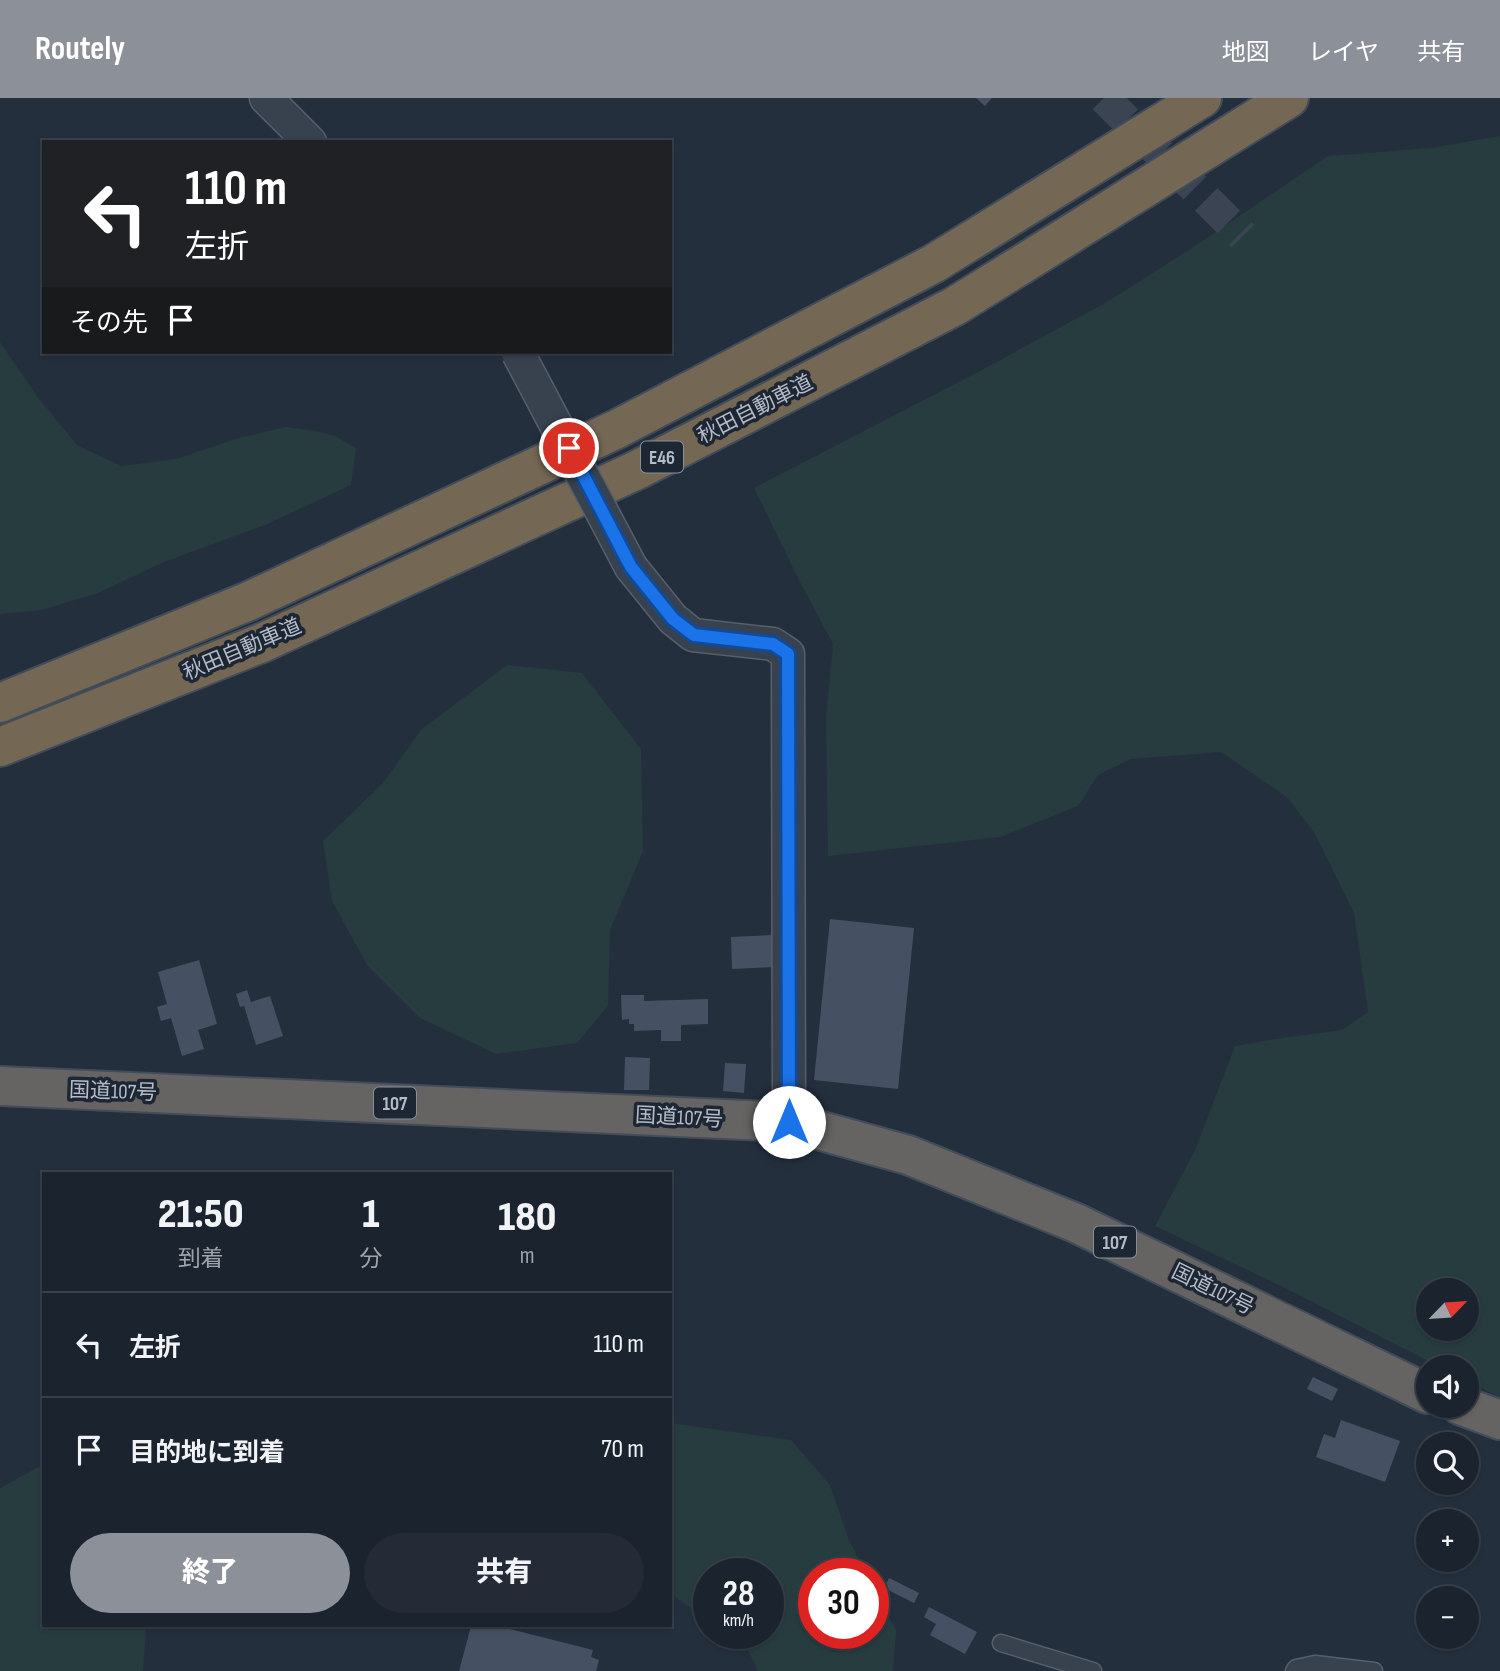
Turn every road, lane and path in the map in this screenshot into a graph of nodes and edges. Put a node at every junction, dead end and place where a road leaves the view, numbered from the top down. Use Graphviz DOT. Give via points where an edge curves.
graph roads {
  1 [pos="266,98"];
  2 [pos="1202,98"];
  3 [pos="1289,98"];
  4 [pos="308,140"];
  5 [pos="518,354"];
  6 [pos="0,703"];
  7 [pos="0,747"];
  8 [pos="0,1086"];
  9 [pos="789,1122"];
  10 [pos="1416,1388"];
  11 [pos="1479,1412"];
  12 [pos="1500,1420"];
  13 [pos="1001,1643"];
  14 [pos="1093,1671"];
  15 [pos="1294,1671"];
  16 [pos="1374,1671"];
  1 -- 4 [label="street"];
  2 -- 6 [label="highway, 秋田自動車道 / E46" via="933,264 617,429 248,601"];
  3 -- 7 [label="highway, 秋田自動車道 / E46" via="955,306 637,470 264,642"];
  5 -- 9 [label="street, bridge" via="631,567 673,619 694,635 773,644 788,654"];
  8 -- 9 [label="highway, 国道107号 / 107"];
  9 -- 10 [label="highway, 国道107号 / 107" via="908,1155 1076,1223"];
  11 -- 12 [label="highway"];
  13 -- 14 [label="lane"];
  15 -- 16 [label="lane" via="1315,1664"];
}
